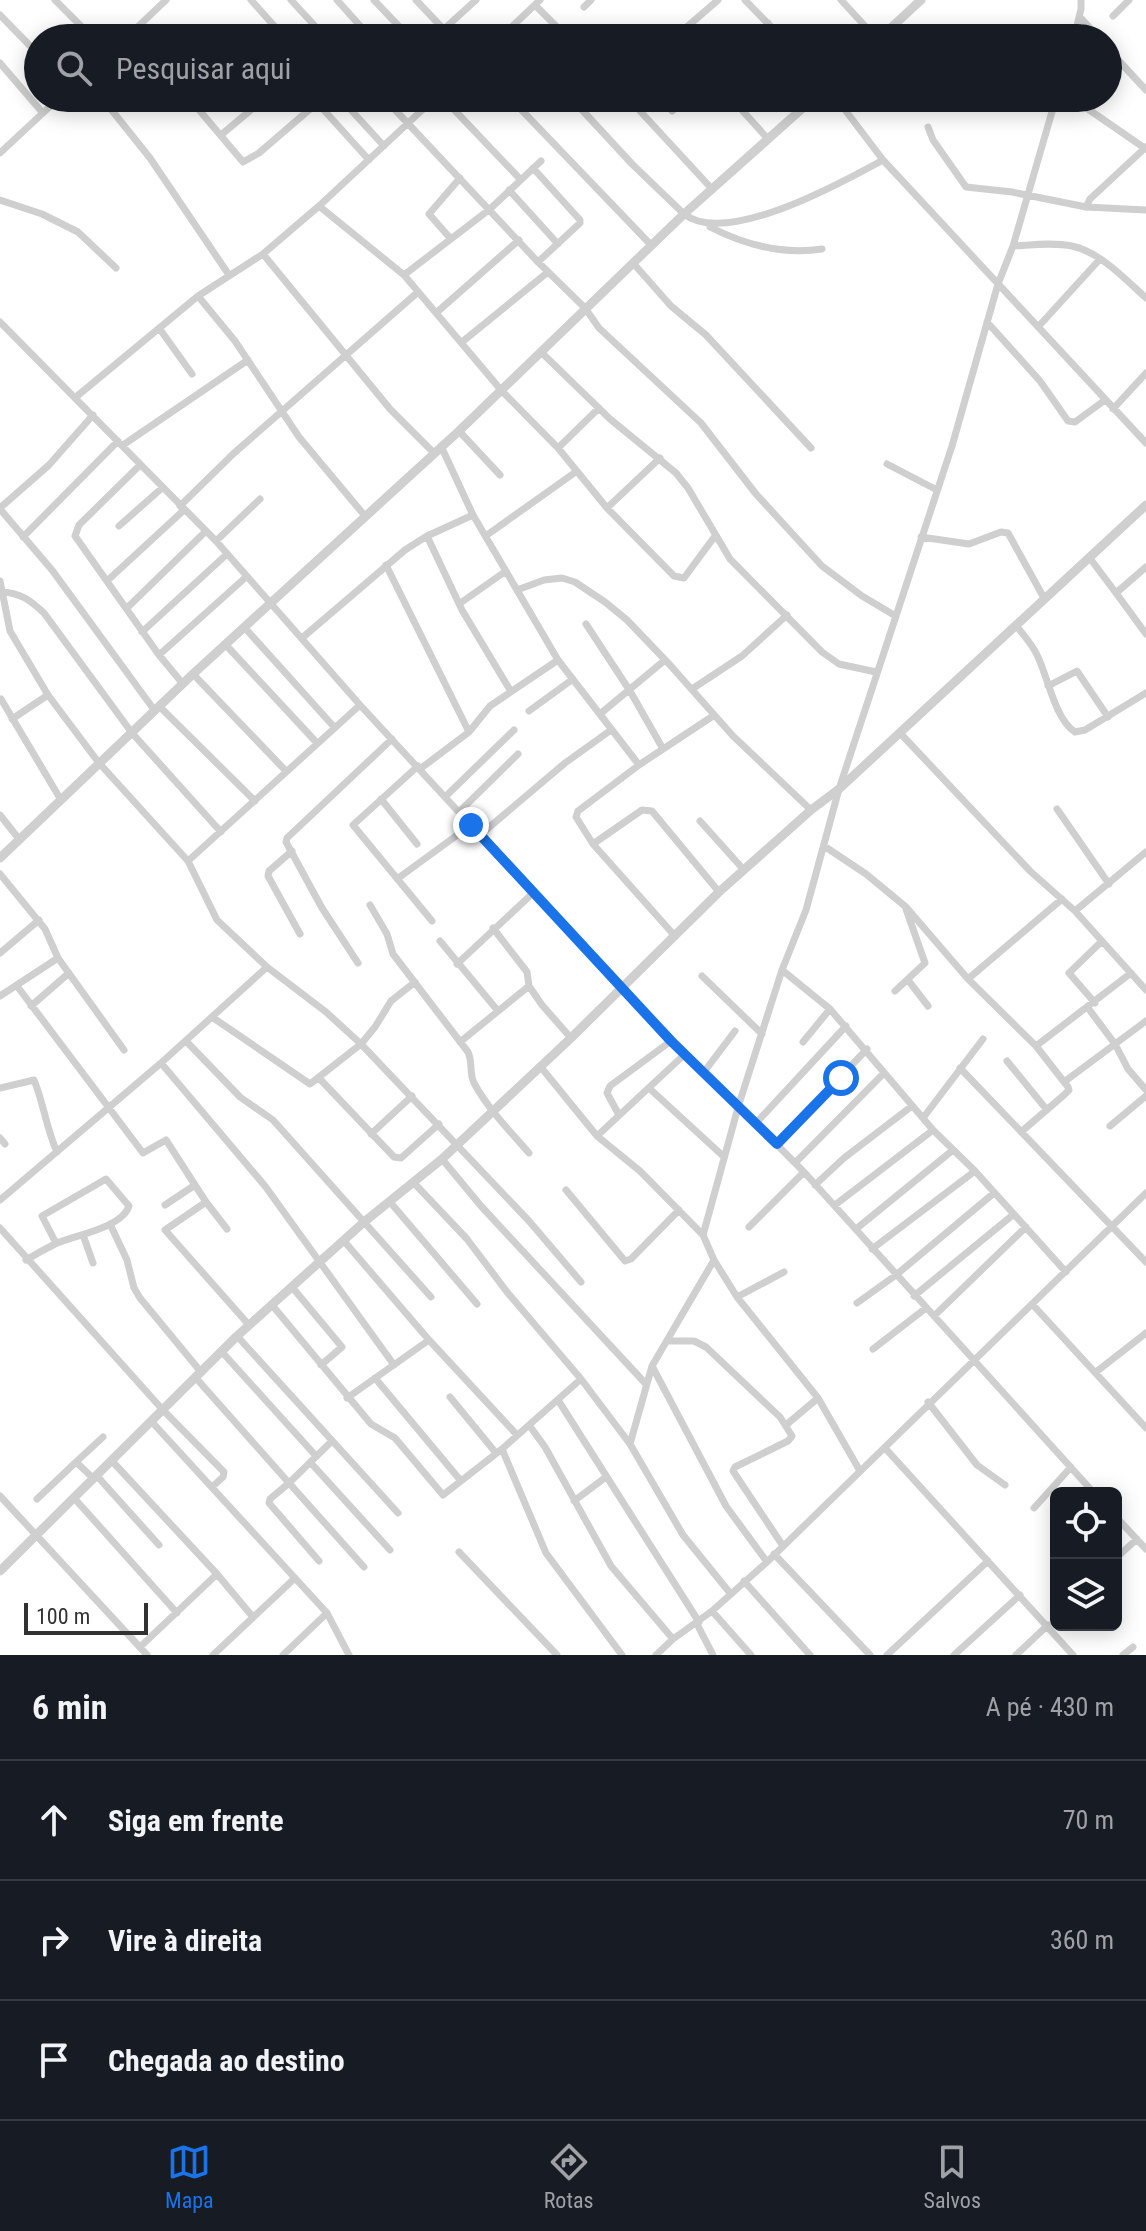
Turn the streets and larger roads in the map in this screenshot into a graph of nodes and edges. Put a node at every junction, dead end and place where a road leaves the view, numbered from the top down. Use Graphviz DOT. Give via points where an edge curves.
graph roads {
  1 [pos="55,0"];
  2 [pos="166,0"];
  3 [pos="251,0"];
  4 [pos="291,0"];
  5 [pos="337,0"];
  6 [pos="374,0"];
  7 [pos="416,0"];
  8 [pos="476,0"];
  9 [pos="591,0"];
  10 [pos="718,0"];
  11 [pos="745,0"];
  12 [pos="841,0"];
  13 [pos="921,0"];
  14 [pos="1081,0"];
  15 [pos="1129,0"];
  16 [pos="538,2"];
  17 [pos="584,7"];
  18 [pos="0,15"];
  19 [pos="1113,16"];
  20 [pos="1080,17"];
  21 [pos="768,23"];
  22 [pos="79,24"];
  23 [pos="145,24"];
  24 [pos="272,24"];
  25 [pos="313,24"];
  26 [pos="358,24"];
  27 [pos="397,24"];
  28 [pos="439,24"];
  29 [pos="450,24"];
  30 [pos="517,24"];
  31 [pos="556,24"];
  32 [pos="691,24"];
  33 [pos="864,24"];
  34 [pos="894,24"];
  35 [pos="1078,24"];
  36 [pos="1086,24"];
  37 [pos="24,40"];
  38 [pos="0,63"];
  39 [pos="1122,64"];
  40 [pos="1146,90"];
  41 [pos="24,91"];
  42 [pos="42,112"];
  43 [pos="113,112"];
  44 [pos="201,112"];
  45 [pos="248,112"];
  46 [pos="302,112"];
  47 [pos="326,112"];
  48 [pos="353,112"];
  49 [pos="397,112"];
  50 [pos="418,112"];
  51 [pos="456,112"];
  52 [pos="523,112"];
  53 [pos="584,112"];
  54 [pos="641,112"];
  55 [pos="744,112"];
  56 [pos="798,112"];
  57 [pos="847,112"];
  58 [pos="1052,112"];
  59 [pos="1093,112"];
  60 [pos="408,123"];
  61 [pos="928,127"];
  62 [pos="221,135"];
  63 [pos="768,139"];
  64 [pos="384,146"];
  65 [pos="1146,148"];
  66 [pos="0,153"];
  67 [pos="369,160"];
  68 [pos="883,160"];
  69 [pos="541,161"];
  70 [pos="533,168"];
  71 [pos="460,178"];
  72 [pos="520,179"];
  73 [pos="712,189"];
  74 [pos="509,190"];
  75 [pos="1026,196"];
  76 [pos="0,200"];
  77 [pos="319,206"];
  78 [pos="1086,207"];
  79 [pos="490,209"];
  80 [pos="1146,210"];
  81 [pos="684,214"];
  82 [pos="708,225"];
  83 [pos="450,238"];
  84 [pos="519,240"];
  85 [pos="558,244"];
  86 [pos="652,246"];
  87 [pos="1013,246"];
  88 [pos="822,249"];
  89 [pos="263,254"];
  90 [pos="1100,259"];
  91 [pos="538,262"];
  92 [pos="633,263"];
  93 [pos="116,268"];
  94 [pos="548,272"];
  95 [pos="229,275"];
  96 [pos="404,275"];
  97 [pos="998,284"];
  98 [pos="418,292"];
  99 [pos="198,296"];
  100 [pos="1146,298"];
  101 [pos="585,308"];
  102 [pos="436,313"];
  103 [pos="0,322"];
  104 [pos="987,322"];
  105 [pos="1038,327"];
  106 [pos="159,328"];
  107 [pos="7,331"];
  108 [pos="0,337"];
  109 [pos="462,342"];
  110 [pos="541,352"];
  111 [pos="347,354"];
  112 [pos="248,360"];
  113 [pos="1146,373"];
  114 [pos="192,374"];
  115 [pos="501,390"];
  116 [pos="76,397"];
  117 [pos="1105,400"];
  118 [pos="599,408"];
  119 [pos="1113,409"];
  120 [pos="282,412"];
  121 [pos="93,415"];
  122 [pos="459,431"];
  123 [pos="120,443"];
  124 [pos="1146,443"];
  125 [pos="558,448"];
  126 [pos="811,448"];
  127 [pos="437,449"];
  128 [pos="660,458"];
  129 [pos="887,464"];
  130 [pos="140,465"];
  131 [pos="577,471"];
  132 [pos="500,475"];
  133 [pos="162,488"];
  134 [pos="937,490"];
  135 [pos="260,499"];
  136 [pos="1146,505"];
  137 [pos="182,508"];
  138 [pos="607,508"];
  139 [pos="0,509"];
  140 [pos="473,515"];
  141 [pos="365,516"];
  142 [pos="119,526"];
  143 [pos="206,531"];
  144 [pos="487,535"];
  145 [pos="427,536"];
  146 [pos="715,536"];
  147 [pos="23,537"];
  148 [pos="921,537"];
  149 [pos="216,541"];
  150 [pos="227,554"];
  151 [pos="1089,557"];
  152 [pos="386,565"];
  153 [pos="1146,567"];
  154 [pos="506,571"];
  155 [pos="246,577"];
  156 [pos="0,581"];
  157 [pos="107,581"];
  158 [pos="517,590"];
  159 [pos="2,592"];
  160 [pos="1116,593"];
  161 [pos="1044,598"];
  162 [pos="270,603"];
  163 [pos="459,604"];
  164 [pos="127,608"];
  165 [pos="787,615"];
  166 [pos="894,615"];
  167 [pos="586,624"];
  168 [pos="1016,625"];
  169 [pos="9,627"];
  170 [pos="244,627"];
  171 [pos="0,630"];
  172 [pos="142,632"];
  173 [pos="1146,634"];
  174 [pos="302,638"];
  175 [pos="225,644"];
  176 [pos="159,655"];
  177 [pos="558,660"];
  178 [pos="665,660"];
  179 [pos="876,672"];
  180 [pos="193,674"];
  181 [pos="573,679"];
  182 [pos="183,684"];
  183 [pos="1048,686"];
  184 [pos="692,689"];
  185 [pos="510,690"];
  186 [pos="630,691"];
  187 [pos="1146,693"];
  188 [pos="48,695"];
  189 [pos="1,699"];
  190 [pos="360,705"];
  191 [pos="157,709"];
  192 [pos="529,711"];
  193 [pos="600,714"];
  194 [pos="713,716"];
  195 [pos="1108,717"];
  196 [pos="12,719"];
  197 [pos="335,728"];
  198 [pos="514,730"];
  199 [pos="611,730"];
  200 [pos="469,732"];
  201 [pos="132,733"];
  202 [pos="900,733"];
  203 [pos="392,739"];
  204 [pos="317,743"];
  205 [pos="663,749"];
  206 [pos="518,754"];
  207 [pos="99,763"];
  208 [pos="639,765"];
  209 [pos="419,768"];
  210 [pos="286,771"];
  211 [pos="839,789"];
  212 [pos="445,797"];
  213 [pos="381,799"];
  214 [pos="61,800"];
  215 [pos="255,801"];
  216 [pos="1057,809"];
  217 [pos="811,810"];
  218 [pos="459,812"];
  219 [pos="0,815"];
  220 [pos="700,821"];
  221 [pos="471,825"];
  222 [pos="221,832"];
  223 [pos="480,835"];
  224 [pos="19,839"];
  225 [pos="417,844"];
  226 [pos="593,844"];
  227 [pos="824,846"];
  228 [pos="292,851"];
  229 [pos="1145,854"];
  230 [pos="0,858"];
  231 [pos="188,861"];
  232 [pos="744,870"];
  233 [pos="0,874"];
  234 [pos="397,879"];
  235 [pos="1109,884"];
  236 [pos="719,892"];
  237 [pos="533,893"];
  238 [pos="1062,899"];
  239 [pos="370,905"];
  240 [pos="906,907"];
  241 [pos="1075,911"];
  242 [pos="39,920"];
  243 [pos="432,921"];
  244 [pos="493,928"];
  245 [pos="300,934"];
  246 [pos="674,935"];
  247 [pos="440,941"];
  248 [pos="1102,941"];
  249 [pos="0,953"];
  250 [pos="58,958"];
  251 [pos="358,963"];
  252 [pos="457,964"];
  253 [pos="267,967"];
  254 [pos="782,970"];
  255 [pos="69,973"];
  256 [pos="1131,973"];
  257 [pos="702,976"];
  258 [pos="968,979"];
  259 [pos="908,980"];
  260 [pos="415,982"];
  261 [pos="17,986"];
  262 [pos="529,986"];
  263 [pos="621,988"];
  264 [pos="1146,990"];
  265 [pos="895,991"];
  266 [pos="0,996"];
  267 [pos="1091,1005"];
  268 [pos="31,1006"];
  269 [pos="928,1006"];
  270 [pos="830,1009"];
  271 [pos="498,1011"];
  272 [pos="212,1017"];
  273 [pos="1146,1021"];
  274 [pos="846,1026"];
  275 [pos="735,1031"];
  276 [pos="762,1034"];
  277 [pos="571,1038"];
  278 [pos="983,1039"];
  279 [pos="186,1041"];
  280 [pos="671,1041"];
  281 [pos="460,1042"];
  282 [pos="803,1042"];
  283 [pos="361,1044"];
  284 [pos="1115,1044"];
  285 [pos="1036,1046"];
  286 [pos="867,1049"];
  287 [pos="124,1050"];
  288 [pos="685,1054"];
  289 [pos="1007,1061"];
  290 [pos="161,1063"];
  291 [pos="540,1066"];
  292 [pos="960,1068"];
  293 [pos="704,1072"];
  294 [pos="884,1073"];
  295 [pos="319,1078"];
  296 [pos="1064,1082"];
  297 [pos="0,1088"];
  298 [pos="649,1088"];
  299 [pos="1146,1093"];
  300 [pos="412,1096"];
  301 [pos="739,1104"];
  302 [pos="912,1106"];
  303 [pos="108,1109"];
  304 [pos="1047,1110"];
  305 [pos="493,1112"];
  306 [pos="619,1115"];
  307 [pos="923,1118"];
  308 [pos="757,1122"];
  309 [pos="439,1124"];
  310 [pos="1110,1126"];
  311 [pos="933,1130"];
  312 [pos="1021,1132"];
  313 [pos="371,1134"];
  314 [pos="597,1136"];
  315 [pos="777,1144"];
  316 [pos="457,1145"];
  317 [pos="953,1150"];
  318 [pos="57,1152"];
  319 [pos="529,1153"];
  320 [pos="723,1156"];
  321 [pos="442,1159"];
  322 [pos="795,1163"];
  323 [pos="975,1171"];
  324 [pos="804,1172"];
  325 [pos="414,1183"];
  326 [pos="195,1185"];
  327 [pos="815,1185"];
  328 [pos="566,1190"];
  329 [pos="994,1193"];
  330 [pos="1146,1193"];
  331 [pos="0,1200"];
  332 [pos="206,1202"];
  333 [pos="390,1202"];
  334 [pos="165,1205"];
  335 [pos="835,1205"];
  336 [pos="679,1210"];
  337 [pos="1014,1214"];
  338 [pos="364,1222"];
  339 [pos="110,1224"];
  340 [pos="749,1227"];
  341 [pos="1026,1227"];
  342 [pos="1114,1227"];
  343 [pos="0,1228"];
  344 [pos="227,1229"];
  345 [pos="856,1229"];
  346 [pos="83,1235"];
  347 [pos="703,1235"];
  348 [pos="344,1241"];
  349 [pos="56,1243"];
  350 [pos="872,1249"];
  351 [pos="26,1260"];
  352 [pos="714,1260"];
  353 [pos="321,1262"];
  354 [pos="1146,1262"];
  355 [pos="93,1263"];
  356 [pos="784,1272"];
  357 [pos="1066,1272"];
  358 [pos="896,1275"];
  359 [pos="581,1282"];
  360 [pos="292,1287"];
  361 [pos="914,1296"];
  362 [pos="431,1297"];
  363 [pos="737,1297"];
  364 [pos="857,1303"];
  365 [pos="477,1304"];
  366 [pos="1032,1304"];
  367 [pos="272,1305"];
  368 [pos="926,1308"];
  369 [pos="934,1316"];
  370 [pos="249,1325"];
  371 [pos="1146,1333"];
  372 [pos="237,1336"];
  373 [pos="429,1340"];
  374 [pos="668,1341"];
  375 [pos="873,1349"];
  376 [pos="222,1352"];
  377 [pos="974,1359"];
  378 [pos="321,1365"];
  379 [pos="394,1365"];
  380 [pos="652,1366"];
  381 [pos="1096,1372"];
  382 [pos="198,1374"];
  383 [pos="375,1378"];
  384 [pos="581,1379"];
  385 [pos="645,1383"];
  386 [pos="450,1397"];
  387 [pos="347,1398"];
  388 [pos="818,1398"];
  389 [pos="558,1400"];
  390 [pos="928,1402"];
  391 [pos="162,1409"];
  392 [pos="151,1421"];
  393 [pos="529,1425"];
  394 [pos="786,1425"];
  395 [pos="1146,1428"];
  396 [pos="517,1435"];
  397 [pos="103,1437"];
  398 [pos="332,1441"];
  399 [pos="630,1444"];
  400 [pos="885,1448"];
  401 [pos="499,1451"];
  402 [pos="313,1459"];
  403 [pos="112,1461"];
  404 [pos="76,1462"];
  405 [pos="1071,1467"];
  406 [pos="860,1471"];
  407 [pos="606,1477"];
  408 [pos="96,1478"];
  409 [pos="461,1481"];
  410 [pos="289,1483"];
  411 [pos="1005,1485"];
  412 [pos="212,1487"];
  413 [pos="1089,1487"];
  414 [pos="0,1496"];
  415 [pos="37,1499"];
  416 [pos="75,1499"];
  417 [pos="574,1501"];
  418 [pos="1034,1508"];
  419 [pos="398,1513"];
  420 [pos="1122,1523"];
  421 [pos="37,1537"];
  422 [pos="1137,1539"];
  423 [pos="159,1545"];
  424 [pos="783,1546"];
  425 [pos="1146,1549"];
  426 [pos="390,1550"];
  427 [pos="459,1552"];
  428 [pos="1122,1553"];
  429 [pos="774,1554"];
  430 [pos="319,1561"];
  431 [pos="988,1561"];
  432 [pos="767,1562"];
  433 [pos="364,1567"];
  434 [pos="0,1571"];
  435 [pos="217,1574"];
  436 [pos="295,1578"];
  437 [pos="744,1581"];
  438 [pos="730,1593"];
  439 [pos="1020,1595"];
  440 [pos="712,1611"];
  441 [pos="177,1613"];
  442 [pos="327,1613"];
  443 [pos="252,1616"];
  444 [pos="698,1623"];
  445 [pos="1048,1625"];
  446 [pos="673,1639"];
  447 [pos="140,1647"];
  448 [pos="1133,1647"];
  449 [pos="958,1654"];
  450 [pos="147,1655"];
  451 [pos="213,1655"];
  452 [pos="283,1655"];
  453 [pos="349,1655"];
  454 [pos="557,1655"];
  455 [pos="622,1655"];
  456 [pos="657,1655"];
  457 [pos="713,1655"];
  458 [pos="751,1655"];
  459 [pos="810,1655"];
  460 [pos="870,1655"];
  461 [pos="887,1655"];
  462 [pos="1016,1655"];
  463 [pos="1073,1655"];
  464 [pos="1123,1655"];
  1 -- 22 [label="street"];
  2 -- 23 [label="street"];
  3 -- 24 [label="street"];
  4 -- 25 [label="street"];
  5 -- 26 [label="street"];
  6 -- 27 [label="street"];
  7 -- 28 [label="street"];
  8 -- 29 [label="street"];
  9 -- 17 [label="street"];
  10 -- 32 [label="street"];
  11 -- 21 [label="street"];
  12 -- 33 [label="street"];
  13 -- 34 [label="street"];
  14 -- 20 [label="street"];
  15 -- 19 [label="street"];
  16 -- 30 [label="street"];
  16 -- 31 [label="street"];
  18 -- 37 [label="street"];
  20 -- 35 [label="street"];
  20 -- 36 [label="street"];
  38 -- 41 [label="street"];
  39 -- 40 [label="street"];
  42 -- 66 [label="street"];
  43 -- 95 [label="street"];
  44 -- 62 [label="street"];
  45 -- 62 [label="street"];
  46 -- 62 [label="street" via="246,162"];
  47 -- 67 [label="street"];
  48 -- 64 [label="street"];
  49 -- 60 [label="street"];
  50 -- 60 [label="street"];
  51 -- 72 [label="street"];
  52 -- 86 [label="street"];
  53 -- 81 [label="street"];
  54 -- 73 [label="street"];
  55 -- 63 [label="street"];
  56 -- 63 [label="street"];
  57 -- 68 [label="street"];
  58 -- 75 [label="street"];
  59 -- 65 [label="street"];
  60 -- 64 [label="street"];
  60 -- 71 [label="street"];
  61 -- 75 [label="street" via="966,187"];
  63 -- 73 [label="street"];
  64 -- 67 [label="street"];
  65 -- 78 [label="street"];
  67 -- 77 [label="street"];
  68 -- 82 [label="street" via="813,196 744,220"];
  68 -- 97 [label="street"];
  69 -- 70 [label="street"];
  70 -- 72 [label="street"];
  70 -- 85 [label="street" via="580,220"];
  71 -- 79 [label="street"];
  71 -- 83 [label="street" via="429,214"];
  72 -- 74 [label="street"];
  73 -- 81 [label="street"];
  74 -- 79 [label="street"];
  74 -- 85 [label="street"];
  75 -- 78 [label="street"];
  75 -- 87 [label="street"];
  76 -- 93 [label="street" via="78,232"];
  77 -- 89 [label="street"];
  77 -- 96 [label="street"];
  78 -- 80 [label="street"];
  79 -- 83 [label="street"];
  79 -- 84 [label="street"];
  81 -- 82 [label="street"];
  81 -- 86 [label="street"];
  82 -- 88 [label="street" via="766,248"];
  83 -- 96 [label="street"];
  84 -- 91 [label="street"];
  84 -- 102 [label="street"];
  85 -- 91 [label="street"];
  86 -- 92 [label="street"];
  87 -- 90 [label="street" via="1071,245"];
  87 -- 97 [label="street"];
  89 -- 95 [label="street"];
  89 -- 111 [label="street"];
  90 -- 100 [label="street"];
  90 -- 105 [label="street"];
  91 -- 94 [label="street"];
  92 -- 101 [label="street"];
  92 -- 126 [label="street"];
  94 -- 101 [label="street"];
  94 -- 109 [label="street"];
  95 -- 99 [label="street"];
  96 -- 98 [label="street"];
  97 -- 104 [label="street"];
  97 -- 105 [label="street"];
  98 -- 102 [label="street"];
  98 -- 111 [label="street"];
  99 -- 106 [label="street"];
  99 -- 112 [label="street"];
  101 -- 110 [label="street"];
  101 -- 166 [label="street" via="625,354 701,423 822,566"];
  102 -- 109 [label="street"];
  103 -- 107 [label="street"];
  104 -- 117 [label="street" via="1068,421 1075,422"];
  104 -- 134 [label="street"];
  105 -- 117 [label="street"];
  106 -- 114 [label="street"];
  106 -- 116 [label="street"];
  107 -- 108 [label="street"];
  107 -- 116 [label="street"];
  109 -- 115 [label="street"];
  110 -- 115 [label="street"];
  110 -- 118 [label="street"];
  111 -- 120 [label="street"];
  111 -- 127 [label="street" via="390,409"];
  112 -- 120 [label="street"];
  112 -- 123 [label="street"];
  113 -- 119 [label="street"];
  115 -- 122 [label="street"];
  115 -- 125 [label="street"];
  116 -- 121 [label="street"];
  117 -- 119 [label="street"];
  118 -- 125 [label="street"];
  118 -- 128 [label="street"];
  119 -- 124 [label="street"];
  120 -- 137 [label="street"];
  120 -- 141 [label="street"];
  121 -- 123 [label="street"];
  121 -- 139 [label="street"];
  122 -- 127 [label="street"];
  122 -- 132 [label="street"];
  123 -- 130 [label="street"];
  123 -- 147 [label="street"];
  125 -- 131 [label="street"];
  127 -- 140 [label="street"];
  127 -- 141 [label="street"];
  128 -- 138 [label="street"];
  128 -- 146 [label="street" via="688,488"];
  129 -- 134 [label="street"];
  130 -- 133 [label="street"];
  130 -- 157 [label="street" via="76,531 76,540"];
  131 -- 138 [label="street"];
  131 -- 144 [label="street"];
  133 -- 137 [label="street"];
  133 -- 142 [label="street"];
  134 -- 148 [label="street"];
  135 -- 149 [label="street"];
  136 -- 151 [label="street"];
  137 -- 143 [label="street"];
  137 -- 157 [label="street"];
  138 -- 146 [label="street" via="679,579"];
  139 -- 147 [label="street"];
  140 -- 144 [label="street"];
  140 -- 145 [label="street"];
  141 -- 162 [label="street"];
  143 -- 149 [label="street"];
  143 -- 164 [label="street"];
  144 -- 154 [label="street"];
  145 -- 152 [label="street"];
  145 -- 163 [label="street"];
  146 -- 165 [label="street" via="730,559"];
  147 -- 191 [label="street"];
  148 -- 161 [label="street" via="961,545 1008,533"];
  148 -- 166 [label="street"];
  149 -- 150 [label="street"];
  150 -- 155 [label="street"];
  150 -- 172 [label="street"];
  151 -- 160 [label="street"];
  151 -- 161 [label="street"];
  152 -- 174 [label="street"];
  152 -- 200 [label="street"];
  153 -- 160 [label="street"];
  154 -- 158 [label="street"];
  154 -- 163 [label="street"];
  155 -- 162 [label="street"];
  155 -- 176 [label="street"];
  156 -- 159 [label="street"];
  157 -- 164 [label="street"];
  158 -- 177 [label="street"];
  158 -- 178 [label="street" via="553,578 575,582 627,620"];
  159 -- 169 [label="street"];
  159 -- 201 [label="street" via="18,593 44,613"];
  160 -- 173 [label="street"];
  161 -- 168 [label="street"];
  162 -- 170 [label="street"];
  162 -- 174 [label="street"];
  163 -- 185 [label="street"];
  164 -- 172 [label="street"];
  165 -- 179 [label="street" via="831,659"];
  165 -- 184 [label="street" via="742,656"];
  166 -- 179 [label="street"];
  167 -- 186 [label="street"];
  168 -- 183 [label="street" via="1038,658"];
  168 -- 202 [label="street"];
  169 -- 171 [label="street"];
  169 -- 188 [label="street"];
  170 -- 175 [label="street"];
  170 -- 197 [label="street"];
  172 -- 176 [label="street"];
  174 -- 190 [label="street"];
  175 -- 180 [label="street"];
  175 -- 204 [label="street"];
  176 -- 182 [label="street"];
  177 -- 181 [label="street"];
  177 -- 185 [label="street"];
  178 -- 184 [label="street"];
  178 -- 186 [label="street"];
  179 -- 211 [label="street"];
  180 -- 182 [label="street"];
  180 -- 210 [label="street"];
  181 -- 192 [label="street"];
  181 -- 193 [label="street"];
  182 -- 191 [label="street"];
  183 -- 195 [label="street" via="1077,671"];
  183 -- 195 [label="street" via="1075,732"];
  184 -- 194 [label="street"];
  185 -- 200 [label="street"];
  186 -- 193 [label="street"];
  186 -- 205 [label="street"];
  187 -- 195 [label="street"];
  188 -- 196 [label="street"];
  188 -- 207 [label="street"];
  189 -- 196 [label="street"];
  190 -- 197 [label="street"];
  190 -- 203 [label="street"];
  191 -- 201 [label="street"];
  191 -- 215 [label="street"];
  193 -- 199 [label="street"];
  194 -- 205 [label="street"];
  194 -- 217 [label="street"];
  196 -- 214 [label="street"];
  197 -- 204 [label="street"];
  198 -- 212 [label="street"];
  199 -- 208 [label="street"];
  199 -- 223 [label="street"];
  200 -- 209 [label="street"];
  201 -- 207 [label="street"];
  201 -- 222 [label="street"];
  202 -- 211 [label="street"];
  202 -- 238 [label="street"];
  203 -- 209 [label="street"];
  203 -- 228 [label="street" via="289,835 286,842"];
  204 -- 210 [label="street"];
  205 -- 208 [label="street"];
  206 -- 218 [label="street"];
  207 -- 214 [label="street"];
  207 -- 231 [label="street"];
  208 -- 226 [label="street" via="578,811 578,822"];
  209 -- 212 [label="street"];
  209 -- 213 [label="street"];
  210 -- 215 [label="street"];
  211 -- 217 [label="street"];
  211 -- 227 [label="street"];
  212 -- 218 [label="street"];
  213 -- 225 [label="street"];
  213 -- 234 [label="street" via="354,827"];
  214 -- 224 [label="street"];
  215 -- 222 [label="street"];
  216 -- 235 [label="street"];
  217 -- 232 [label="street"];
  218 -- 221 [label="street"];
  219 -- 224 [label="street"];
  220 -- 232 [label="street"];
  221 -- 223 [label="street"];
  221 -- 234 [label="street"];
  222 -- 231 [label="street"];
  223 -- 237 [label="street"];
  224 -- 230 [label="street"];
  226 -- 236 [label="street" via="642,810 652,811"];
  226 -- 246 [label="street"];
  227 -- 240 [label="street"];
  227 -- 254 [label="street"];
  228 -- 245 [label="street" via="268,876"];
  228 -- 251 [label="street"];
  229 -- 235 [label="street"];
  231 -- 253 [label="street" via="217,920"];
  232 -- 236 [label="street"];
  233 -- 242 [label="street"];
  234 -- 243 [label="street"];
  235 -- 241 [label="street"];
  236 -- 246 [label="street"];
  237 -- 244 [label="street"];
  237 -- 263 [label="street"];
  238 -- 241 [label="street"];
  238 -- 258 [label="street"];
  239 -- 260 [label="street" via="393,954"];
  240 -- 258 [label="street"];
  240 -- 259 [label="street" via="925,959"];
  241 -- 248 [label="street"];
  242 -- 249 [label="street"];
  242 -- 250 [label="street"];
  244 -- 252 [label="street"];
  244 -- 262 [label="street" via="527,972"];
  246 -- 263 [label="street"];
  247 -- 252 [label="street"];
  248 -- 256 [label="street"];
  248 -- 267 [label="street" via="1069,973"];
  250 -- 255 [label="street"];
  250 -- 261 [label="street"];
  252 -- 271 [label="street"];
  253 -- 272 [label="street"];
  253 -- 283 [label="street"];
  254 -- 270 [label="street"];
  254 -- 276 [label="street"];
  255 -- 268 [label="street"];
  255 -- 287 [label="street"];
  256 -- 264 [label="street"];
  256 -- 267 [label="street"];
  257 -- 276 [label="street"];
  258 -- 285 [label="street"];
  259 -- 265 [label="street"];
  259 -- 269 [label="street"];
  260 -- 281 [label="street"];
  260 -- 283 [label="street" via="391,1001"];
  261 -- 266 [label="street"];
  261 -- 268 [label="street"];
  262 -- 271 [label="street"];
  262 -- 277 [label="street"];
  263 -- 277 [label="street"];
  263 -- 280 [label="street"];
  267 -- 284 [label="street"];
  267 -- 285 [label="street"];
  268 -- 303 [label="street"];
  270 -- 274 [label="street"];
  270 -- 282 [label="street"];
  271 -- 281 [label="street"];
  272 -- 279 [label="street"];
  272 -- 295 [label="street" via="306,1082"];
  273 -- 284 [label="street"];
  274 -- 286 [label="street"];
  274 -- 308 [label="street"];
  275 -- 293 [label="street"];
  276 -- 301 [label="street"];
  277 -- 291 [label="street"];
  278 -- 292 [label="street"];
  279 -- 290 [label="street"];
  279 -- 338 [label="street" via="240,1097 273,1120"];
  280 -- 288 [label="street"];
  280 -- 306 [label="street" via="610,1086 607,1093"];
  281 -- 305 [label="street" via="471,1059 474,1083"];
  283 -- 295 [label="street"];
  283 -- 300 [label="street"];
  284 -- 296 [label="street"];
  284 -- 299 [label="street"];
  285 -- 296 [label="street"];
  286 -- 294 [label="street"];
  286 -- 315 [label="street"];
  288 -- 293 [label="street"];
  288 -- 298 [label="street"];
  289 -- 304 [label="street"];
  290 -- 303 [label="street"];
  290 -- 353 [label="street" via="256,1174"];
  291 -- 305 [label="street"];
  291 -- 314 [label="street"];
  292 -- 307 [label="street"];
  292 -- 312 [label="street"];
  293 -- 301 [label="street"];
  294 -- 302 [label="street"];
  294 -- 322 [label="street"];
  295 -- 313 [label="street"];
  296 -- 304 [label="street" via="1069,1090"];
  297 -- 318 [label="street" via="34,1080"];
  298 -- 306 [label="street"];
  298 -- 320 [label="street"];
  299 -- 310 [label="street"];
  300 -- 309 [label="street"];
  300 -- 313 [label="street"];
  301 -- 308 [label="street"];
  301 -- 320 [label="street"];
  302 -- 307 [label="street"];
  302 -- 327 [label="street"];
  303 -- 318 [label="street"];
  303 -- 326 [label="street" via="143,1153 166,1140"];
  304 -- 312 [label="street"];
  305 -- 316 [label="street"];
  305 -- 319 [label="street"];
  306 -- 314 [label="street"];
  307 -- 311 [label="street"];
  308 -- 315 [label="street"];
  309 -- 313 [label="street" via="397,1158"];
  309 -- 316 [label="street"];
  311 -- 317 [label="street"];
  311 -- 335 [label="street"];
  312 -- 342 [label="street"];
  314 -- 336 [label="street"];
  315 -- 322 [label="street"];
  316 -- 321 [label="street"];
  316 -- 359 [label="street"];
  317 -- 323 [label="street"];
  317 -- 345 [label="street"];
  318 -- 331 [label="street"];
  320 -- 347 [label="street"];
  321 -- 325 [label="street"];
  321 -- 385 [label="street"];
  322 -- 324 [label="street"];
  323 -- 329 [label="street"];
  323 -- 350 [label="street"];
  324 -- 327 [label="street"];
  324 -- 340 [label="street"];
  325 -- 333 [label="street"];
  325 -- 384 [label="street" via="467,1239"];
  326 -- 332 [label="street"];
  326 -- 334 [label="street"];
  327 -- 335 [label="street"];
  328 -- 336 [label="street" via="625,1261"];
  329 -- 337 [label="street"];
  329 -- 358 [label="street"];
  330 -- 342 [label="street"];
  332 -- 344 [label="street"];
  332 -- 370 [label="street" via="165,1230"];
  333 -- 338 [label="street"];
  333 -- 365 [label="street"];
  335 -- 345 [label="street"];
  336 -- 347 [label="street"];
  337 -- 341 [label="street"];
  337 -- 361 [label="street"];
  338 -- 348 [label="street"];
  338 -- 362 [label="street"];
  339 -- 346 [label="street"];
  339 -- 349 [label="street" via="129,1206 106,1179 42,1216"];
  339 -- 382 [label="street" via="134,1288"];
  341 -- 357 [label="street"];
  341 -- 369 [label="street"];
  342 -- 354 [label="street"];
  342 -- 357 [label="street"];
  343 -- 351 [label="street"];
  345 -- 350 [label="street"];
  346 -- 349 [label="street"];
  346 -- 355 [label="street"];
  347 -- 352 [label="street"];
  348 -- 353 [label="street"];
  348 -- 373 [label="street"];
  349 -- 351 [label="street"];
  350 -- 358 [label="street"];
  351 -- 391 [label="street"];
  352 -- 363 [label="street"];
  352 -- 374 [label="street"];
  353 -- 360 [label="street"];
  353 -- 379 [label="street"];
  356 -- 363 [label="street"];
  357 -- 366 [label="street"];
  358 -- 361 [label="street"];
  358 -- 364 [label="street"];
  360 -- 367 [label="street"];
  360 -- 378 [label="street" via="342,1347"];
  361 -- 368 [label="street"];
  363 -- 388 [label="street"];
  366 -- 377 [label="street"];
  366 -- 381 [label="street"];
  367 -- 370 [label="street"];
  367 -- 378 [label="street"];
  368 -- 369 [label="street"];
  368 -- 375 [label="street"];
  369 -- 377 [label="street"];
  370 -- 372 [label="street"];
  371 -- 381 [label="street"];
  372 -- 376 [label="street"];
  372 -- 398 [label="street"];
  373 -- 379 [label="street"];
  373 -- 396 [label="street"];
  374 -- 380 [label="street"];
  374 -- 394 [label="street" via="694,1341 706,1347"];
  376 -- 382 [label="street"];
  376 -- 402 [label="street"];
  377 -- 390 [label="street"];
  377 -- 405 [label="street"];
  378 -- 387 [label="street"];
  379 -- 383 [label="street"];
  380 -- 385 [label="street"];
  380 -- 432 [label="street" via="726,1506"];
  381 -- 395 [label="street"];
  382 -- 391 [label="street"];
  382 -- 410 [label="street" via="240,1431"];
  383 -- 387 [label="street"];
  383 -- 409 [label="street"];
  384 -- 389 [label="street"];
  384 -- 399 [label="street"];
  385 -- 399 [label="street"];
  386 -- 401 [label="street"];
  387 -- 409 [label="street" via="371,1424 395,1438 443,1495"];
  388 -- 394 [label="street"];
  388 -- 406 [label="street"];
  389 -- 393 [label="street"];
  389 -- 407 [label="street"];
  390 -- 400 [label="street"];
  390 -- 411 [label="street" via="977,1465"];
  391 -- 392 [label="street"];
  391 -- 412 [label="street" via="224,1472"];
  392 -- 403 [label="street"];
  392 -- 412 [label="street"];
  393 -- 396 [label="street"];
  393 -- 417 [label="street"];
  394 -- 424 [label="street" via="792,1439 733,1471"];
  396 -- 401 [label="street"];
  397 -- 404 [label="street"];
  398 -- 402 [label="street"];
  398 -- 419 [label="street"];
  399 -- 438 [label="street" via="683,1535"];
  400 -- 406 [label="street"];
  400 -- 431 [label="street"];
  401 -- 409 [label="street"];
  401 -- 455 [label="street" via="546,1553"];
  402 -- 410 [label="street"];
  402 -- 426 [label="street"];
  403 -- 408 [label="street"];
  403 -- 435 [label="street"];
  404 -- 408 [label="street"];
  404 -- 415 [label="street"];
  405 -- 413 [label="street"];
  405 -- 418 [label="street"];
  406 -- 424 [label="street"];
  407 -- 417 [label="street"];
  407 -- 444 [label="street"];
  408 -- 416 [label="street"];
  408 -- 423 [label="street"];
  410 -- 430 [label="street" via="269,1503"];
  410 -- 433 [label="street"];
  412 -- 436 [label="street"];
  414 -- 421 [label="street"];
  416 -- 421 [label="street"];
  416 -- 441 [label="street"];
  417 -- 446 [label="street" via="611,1566"];
  420 -- 422 [label="street"];
  421 -- 434 [label="street"];
  421 -- 447 [label="street"];
  422 -- 425 [label="street"];
  422 -- 428 [label="street"];
  424 -- 429 [label="street"];
  427 -- 454 [label="street"];
  429 -- 432 [label="street"];
  429 -- 460 [label="street"];
  431 -- 439 [label="street"];
  431 -- 461 [label="street"];
  432 -- 437 [label="street"];
  435 -- 441 [label="street"];
  435 -- 443 [label="street"];
  436 -- 442 [label="street"];
  436 -- 443 [label="street"];
  437 -- 438 [label="street"];
  437 -- 459 [label="street"];
  438 -- 440 [label="street"];
  439 -- 445 [label="street"];
  439 -- 449 [label="street"];
  440 -- 444 [label="street"];
  440 -- 458 [label="street"];
  441 -- 447 [label="street"];
  442 -- 452 [label="street"];
  442 -- 453 [label="street"];
  443 -- 451 [label="street"];
  444 -- 446 [label="street"];
  444 -- 457 [label="street"];
  445 -- 462 [label="street"];
  445 -- 463 [label="street"];
  446 -- 456 [label="street"];
  447 -- 450 [label="street"];
  448 -- 464 [label="street"];
}
